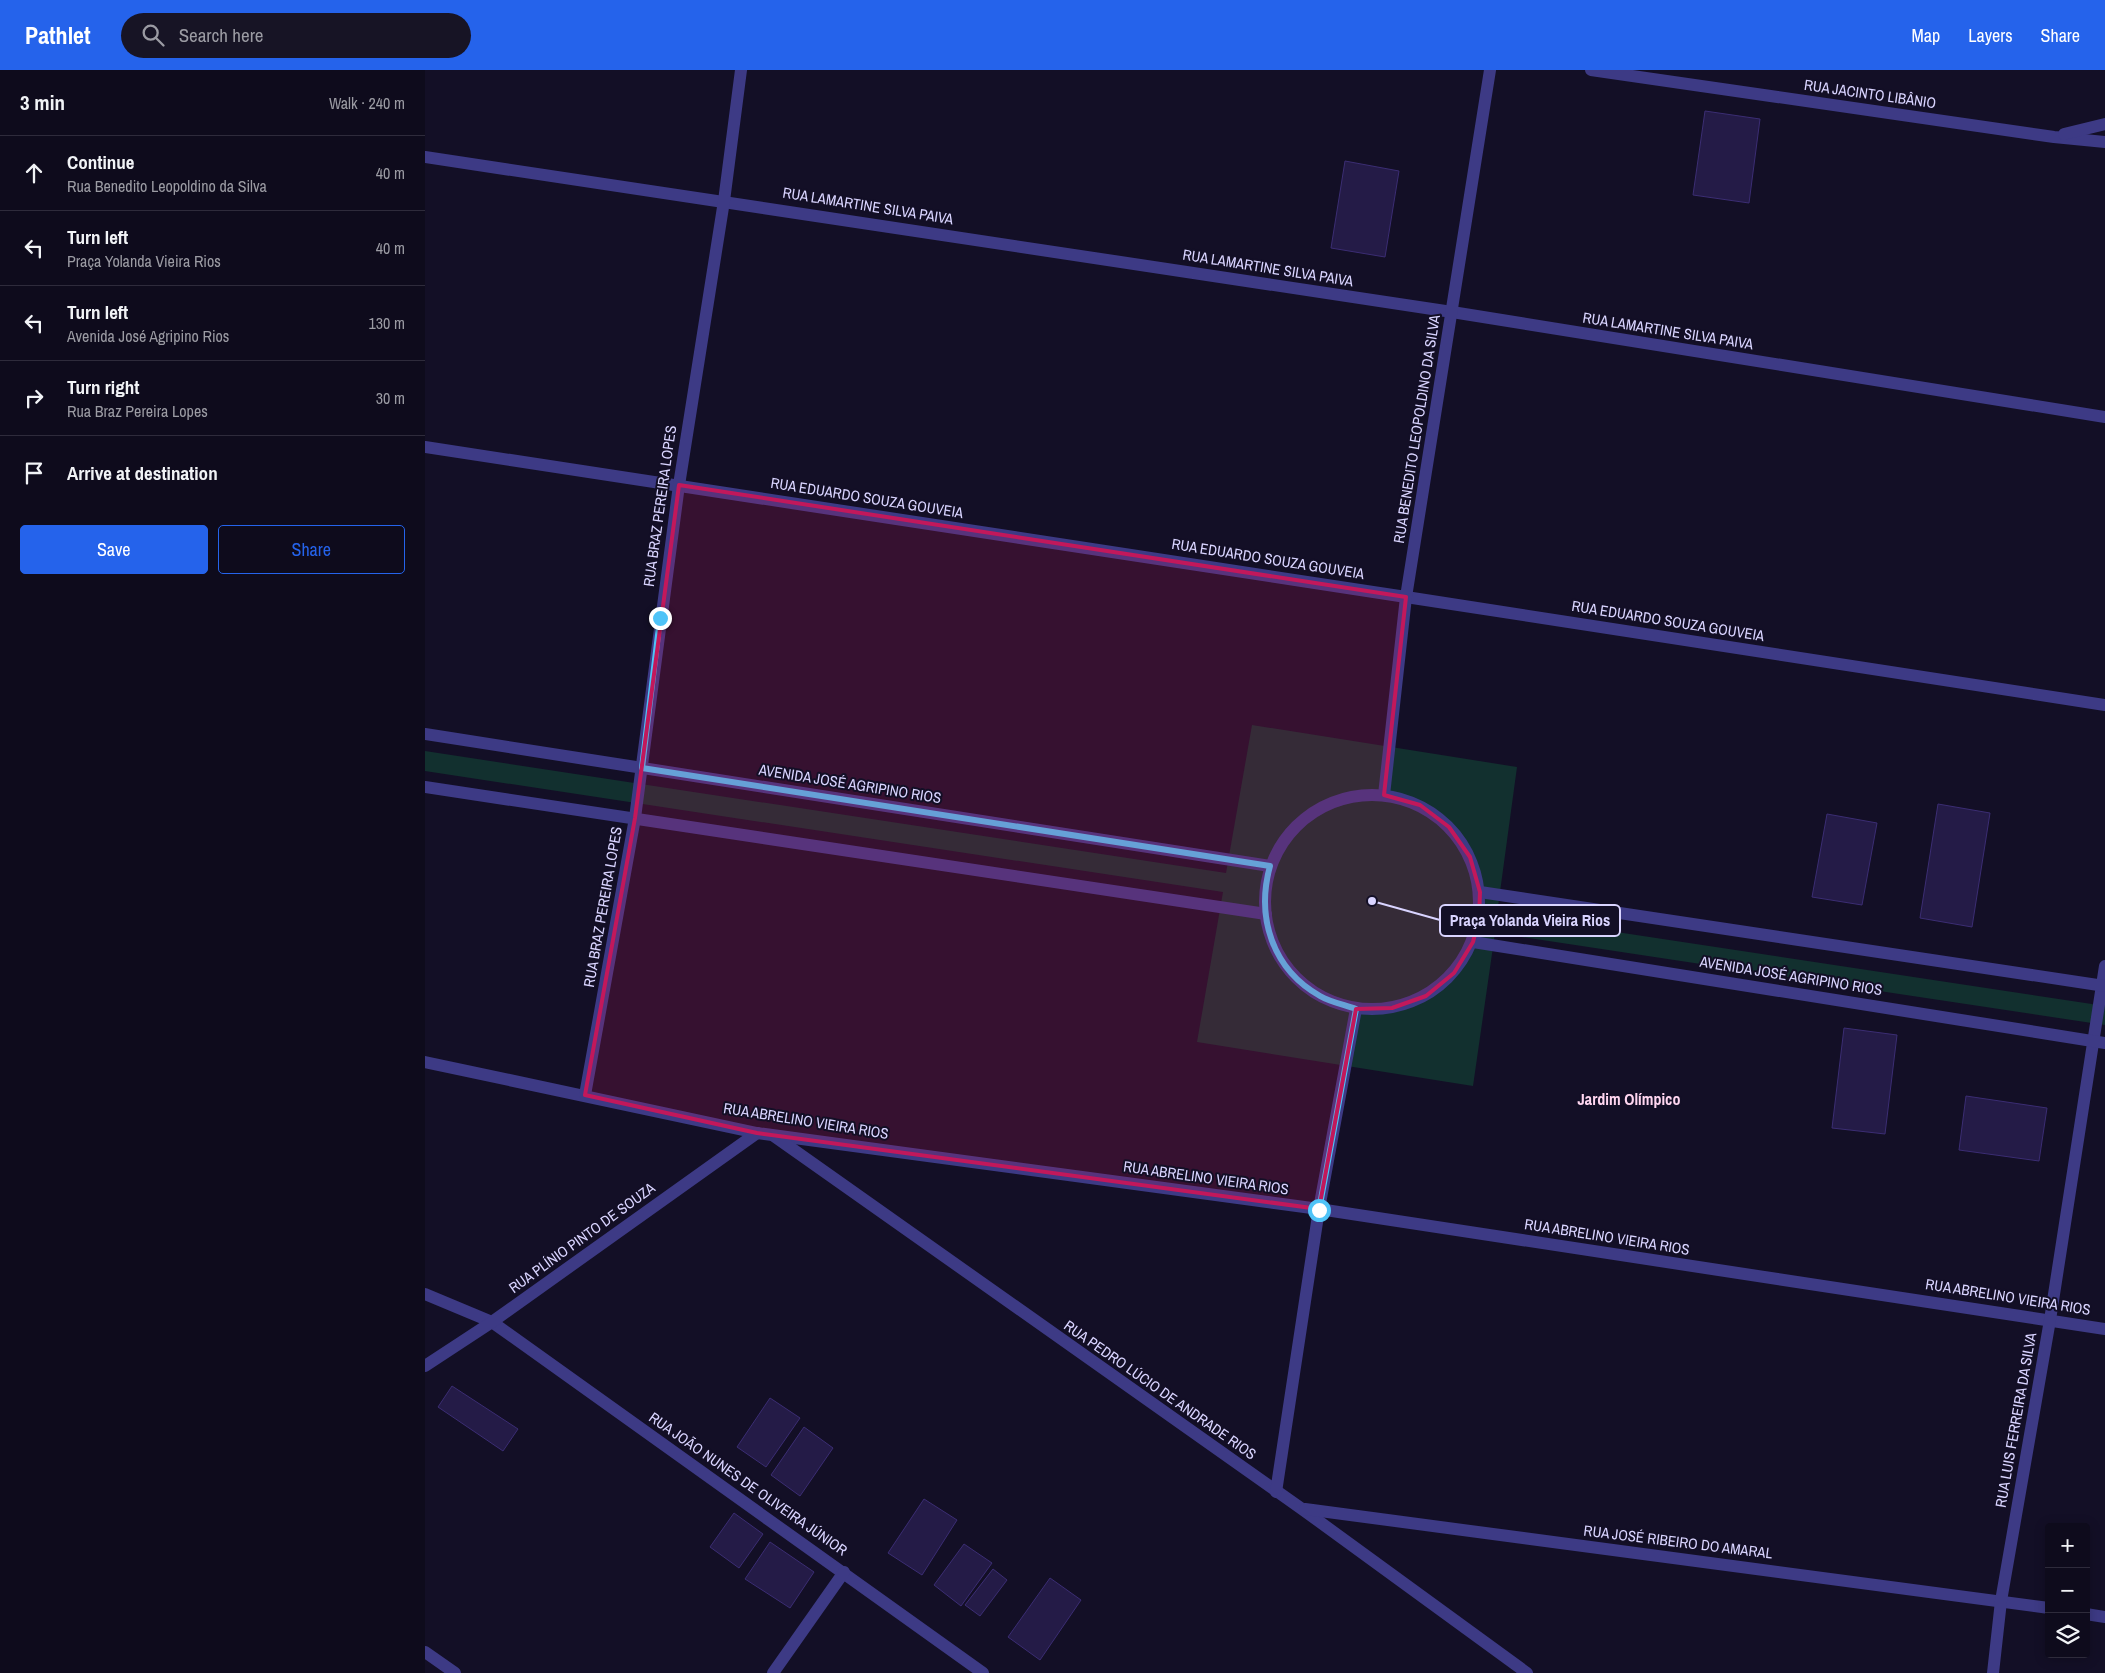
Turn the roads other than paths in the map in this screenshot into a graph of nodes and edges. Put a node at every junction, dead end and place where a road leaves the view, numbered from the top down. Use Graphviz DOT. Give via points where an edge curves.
graph roads {
  1 [pos="741,70"];
  2 [pos="1489,70"];
  3 [pos="1591,70"];
  4 [pos="2105,124"];
  5 [pos="2054,137"];
  6 [pos="2105,142"];
  7 [pos="425,157"];
  8 [pos="724,200"];
  9 [pos="1452,312"];
  10 [pos="2105,417"];
  11 [pos="425,448"];
  12 [pos="679,486"];
  13 [pos="1406,597"];
  14 [pos="2105,706"];
  15 [pos="425,734"];
  16 [pos="642,768"];
  17 [pos="425,787"];
  18 [pos="1384,795"];
  19 [pos="635,818"];
  20 [pos="1270,866"];
  21 [pos="1480,892"];
  22 [pos="1266,914"];
  23 [pos="1473,942"];
  24 [pos="2105,966"];
  25 [pos="2104,986"];
  26 [pos="1356,1009"];
  27 [pos="2100,1042"];
  28 [pos="425,1062"];
  29 [pos="585,1095"];
  30 [pos="757,1133"];
  31 [pos="773,1135"];
  32 [pos="1319,1210"];
  33 [pos="425,1294"];
  34 [pos="2050,1320"];
  35 [pos="492,1322"];
  36 [pos="2105,1329"];
  37 [pos="425,1366"];
  38 [pos="1276,1492"];
  39 [pos="1302,1509"];
  40 [pos="844,1572"];
  41 [pos="2001,1601"];
  42 [pos="2045,1607"];
  43 [pos="2090,1614"];
  44 [pos="2105,1616"];
  45 [pos="425,1652"];
  46 [pos="455,1673"];
  47 [pos="773,1673"];
  48 [pos="983,1673"];
  49 [pos="1527,1673"];
  50 [pos="1993,1673"];
  1 -- 8 [label="street, RUA BRAZ PEREIRA LOPES"];
  2 -- 9 [label="street, RUA BENEDITO LEOPOLDINO DA SILVA"];
  3 -- 5 [label="street, RUA JACINTO LIBÂNIO"];
  4 -- 5 [label="street, RUA JACINTO LIBÂNIO"];
  5 -- 6 [label="street, RUA JACINTO LIBÂNIO"];
  7 -- 8 [label="street, RUA LAMARTINE SILVA PAIVA"];
  8 -- 9 [label="street, RUA LAMARTINE SILVA PAIVA"];
  8 -- 12 [label="street, RUA BRAZ PEREIRA LOPES"];
  9 -- 10 [label="street, RUA LAMARTINE SILVA PAIVA"];
  9 -- 13 [label="street, RUA BENEDITO LEOPOLDINO DA SILVA"];
  11 -- 12 [label="street, RUA EDUARDO SOUZA GOUVEIA"];
  12 -- 13 [label="street, RUA EDUARDO SOUZA GOUVEIA"];
  12 -- 16 [label="street, RUA BRAZ PEREIRA LOPES"];
  13 -- 14 [label="street, RUA EDUARDO SOUZA GOUVEIA"];
  13 -- 18 [label="street, RUA BENEDITO LEOPOLDINO DA SILVA"];
  15 -- 16 [label="street, AVENIDA JOSÉ AGRIPINO RIOS"];
  16 -- 19 [label="street, RUA BRAZ PEREIRA LOPES"];
  16 -- 20 [label="street, AVENIDA JOSÉ AGRIPINO RIOS"];
  17 -- 19 [label="street"];
  18 -- 20 [label="street" via="1348,797 1314,811 1287,835"];
  18 -- 21 [label="street" via="1420,805 1449,827 1470,857"];
  19 -- 22 [label="street"];
  19 -- 29 [label="street, RUA BRAZ PEREIRA LOPES"];
  20 -- 22 [label="street" via="1263,904"];
  21 -- 23 [label="street" via="1479,918"];
  21 -- 25 [label="street"];
  22 -- 26 [label="street" via="1271,941 1291,973 1320,997"];
  23 -- 26 [label="street" via="1454,973 1426,996 1393,1008"];
  23 -- 27 [label="street, AVENIDA JOSÉ AGRIPINO RIOS"];
  24 -- 25 [label="street, RUA LUIS FERREIRA DA SILVA"];
  25 -- 27 [label="street, RUA LUIS FERREIRA DA SILVA"];
  26 -- 32 [label="street"];
  27 -- 34 [label="street, RUA LUIS FERREIRA DA SILVA"];
  28 -- 29 [label="street, RUA ABRELINO VIEIRA RIOS"];
  29 -- 30 [label="street, RUA ABRELINO VIEIRA RIOS"];
  30 -- 31 [label="street, RUA ABRELINO VIEIRA RIOS"];
  30 -- 35 [label="street, RUA PLÍNIO PINTO DE SOUZA"];
  31 -- 32 [label="street, RUA ABRELINO VIEIRA RIOS"];
  31 -- 38 [label="street, RUA PEDRO LÚCIO DE ANDRADE RIOS"];
  32 -- 34 [label="street, RUA ABRELINO VIEIRA RIOS"];
  32 -- 38 [label="street"];
  33 -- 35 [label="street, RUA JOÃO NUNES DE OLIVEIRA JÚNIOR"];
  34 -- 36 [label="street, RUA ABRELINO VIEIRA RIOS"];
  34 -- 41 [label="street, RUA LUIS FERREIRA DA SILVA"];
  35 -- 37 [label="street, RUA PLÍNIO PINTO DE SOUZA"];
  35 -- 40 [label="street, RUA JOÃO NUNES DE OLIVEIRA JÚNIOR"];
  38 -- 39 [label="street, RUA PEDRO LÚCIO DE ANDRADE RIOS"];
  39 -- 41 [label="street, RUA JOSÉ RIBEIRO DO AMARAL"];
  39 -- 49 [label="street, RUA PEDRO LÚCIO DE ANDRADE RIOS"];
  40 -- 47 [label="street"];
  40 -- 48 [label="street, RUA JOÃO NUNES DE OLIVEIRA JÚNIOR"];
  41 -- 42 [label="street, RUA JOSÉ RIBEIRO DO AMARAL"];
  41 -- 50 [label="street, RUA LUIS FERREIRA DA SILVA"];
  43 -- 44 [label="street"];
  45 -- 46 [label="street"];
}
